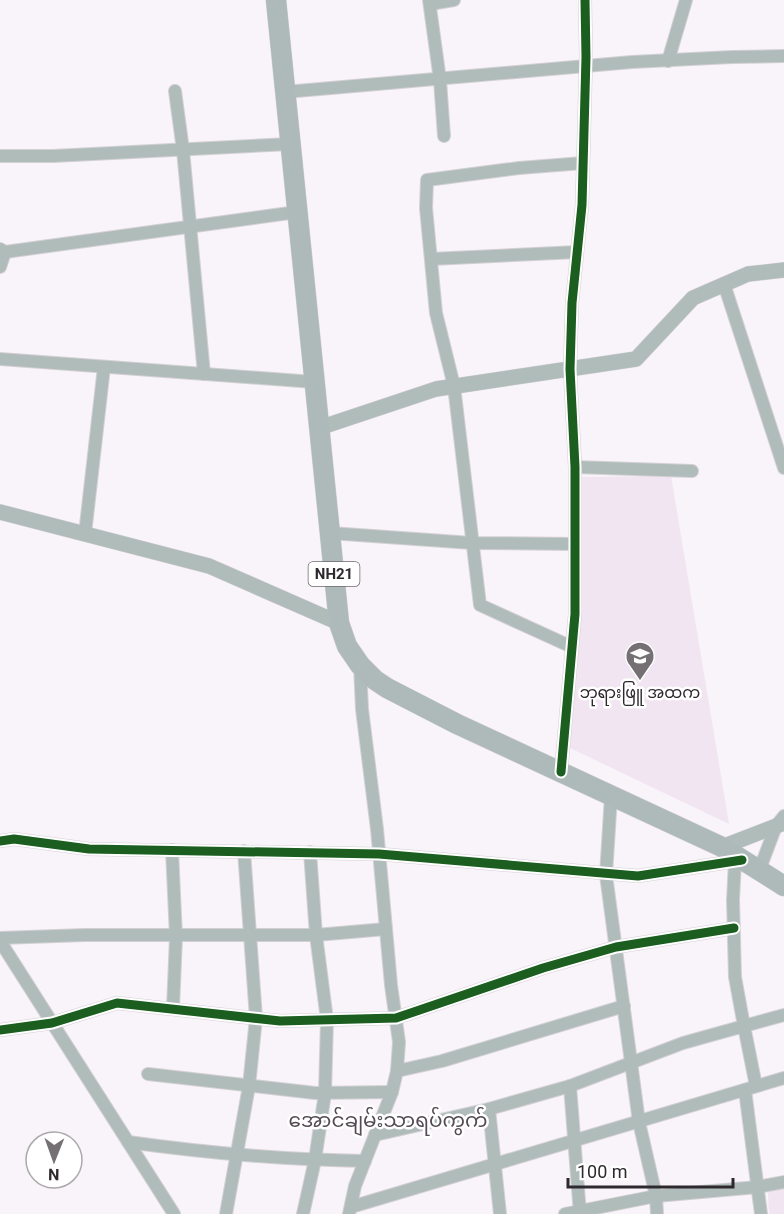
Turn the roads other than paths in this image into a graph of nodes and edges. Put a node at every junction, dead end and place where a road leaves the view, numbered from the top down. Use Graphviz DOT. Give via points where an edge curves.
graph roads {
  1 [pos="276,0"];
  2 [pos="454,0"];
  3 [pos="585,0"];
  4 [pos="686,0"];
  5 [pos="429,2"];
  6 [pos="784,56"];
  7 [pos="668,61"];
  8 [pos="585,67"];
  9 [pos="440,80"];
  10 [pos="175,91"];
  11 [pos="285,92"];
  12 [pos="444,136"];
  13 [pos="290,144"];
  14 [pos="183,150"];
  15 [pos="0,156"];
  16 [pos="584,163"];
  17 [pos="297,212"];
  18 [pos="190,226"];
  19 [pos="2,251"];
  20 [pos="577,252"];
  21 [pos="431,259"];
  22 [pos="0,267"];
  23 [pos="784,270"];
  24 [pos="724,284"];
  25 [pos="0,359"];
  26 [pos="104,367"];
  27 [pos="570,369"];
  28 [pos="204,374"];
  29 [pos="314,382"];
  30 [pos="454,386"];
  31 [pos="319,428"];
  32 [pos="575,467"];
  33 [pos="784,468"];
  34 [pos="692,471"];
  35 [pos="0,512"];
  36 [pos="330,533"];
  37 [pos="85,534"];
  38 [pos="472,543"];
  39 [pos="574,544"];
  40 [pos="339,623"];
  41 [pos="572,647"];
  42 [pos="360,665"];
  43 [pos="561,772"];
  44 [pos="611,796"];
  45 [pos="781,821"];
  46 [pos="0,841"];
  47 [pos="172,850"];
  48 [pos="244,851"];
  49 [pos="310,852"];
  50 [pos="379,854"];
  51 [pos="733,856"];
  52 [pos="759,871"];
  53 [pos="606,875"];
  54 [pos="784,886"];
  55 [pos="734,928"];
  56 [pos="386,929"];
  57 [pos="249,935"];
  58 [pos="316,935"];
  59 [pos="176,937"];
  60 [pos="0,940"];
  61 [pos="616,947"];
  62 [pos="624,1006"];
  63 [pos="173,1008"];
  64 [pos="784,1015"];
  65 [pos="256,1018"];
  66 [pos="396,1018"];
  67 [pos="327,1020"];
  68 [pos="52,1023"];
  69 [pos="744,1026"];
  70 [pos="0,1030"];
  71 [pos="632,1063"];
  72 [pos="397,1071"];
  73 [pos="148,1074"];
  74 [pos="784,1078"];
  75 [pos="249,1086"];
  76 [pos="570,1086"];
  77 [pos="751,1088"];
  78 [pos="392,1092"];
  79 [pos="325,1093"];
  80 [pos="489,1109"];
  81 [pos="639,1122"];
  82 [pos="375,1135"];
  83 [pos="128,1142"];
  84 [pos="574,1142"];
  85 [pos="238,1154"];
  86 [pos="315,1160"];
  87 [pos="365,1161"];
  88 [pos="495,1165"];
  89 [pos="784,1182"];
  90 [pos="758,1188"];
  91 [pos="656,1196"];
  92 [pos="350,1210"];
  93 [pos="580,1212"];
  94 [pos="174,1214"];
  95 [pos="226,1214"];
  96 [pos="303,1214"];
  97 [pos="500,1214"];
  98 [pos="565,1214"];
  99 [pos="657,1214"];
  100 [pos="760,1214"];
  1 -- 11 [label="highway, NH21"];
  2 -- 5 [label="street"];
  3 -- 8 [label="street"];
  4 -- 7 [label="street"];
  5 -- 9 [label="street"];
  6 -- 7 [label="street"];
  7 -- 8 [label="street"];
  8 -- 9 [label="street"];
  8 -- 16 [label="street"];
  9 -- 11 [label="street"];
  9 -- 12 [label="street"];
  10 -- 14 [label="street"];
  11 -- 13 [label="highway, NH21"];
  13 -- 14 [label="street"];
  13 -- 17 [label="highway, NH21"];
  14 -- 15 [label="street"];
  14 -- 18 [label="street"];
  16 -- 20 [label="street"];
  16 -- 21 [label="street" via="427,180"];
  17 -- 18 [label="street"];
  17 -- 29 [label="highway, NH21"];
  18 -- 19 [label="street"];
  18 -- 28 [label="street"];
  19 -- 22 [label="street"];
  20 -- 21 [label="street"];
  20 -- 27 [label="street"];
  21 -- 30 [label="street" via="436,313"];
  23 -- 24 [label="street" via="748,274"];
  24 -- 27 [label="street" via="693,298 636,359"];
  24 -- 33 [label="street"];
  25 -- 26 [label="street"];
  26 -- 28 [label="street"];
  26 -- 37 [label="street"];
  27 -- 30 [label="street"];
  27 -- 32 [label="street"];
  28 -- 29 [label="street"];
  29 -- 31 [label="highway, NH21"];
  30 -- 31 [label="street" via="436,388"];
  30 -- 38 [label="street"];
  31 -- 36 [label="highway, NH21"];
  32 -- 34 [label="street"];
  32 -- 39 [label="street"];
  35 -- 37 [label="street"];
  36 -- 38 [label="street"];
  36 -- 40 [label="highway, NH21"];
  37 -- 40 [label="street" via="209,566"];
  38 -- 39 [label="street"];
  38 -- 41 [label="street" via="480,605"];
  39 -- 41 [label="street"];
  40 -- 42 [label="highway, NH21" via="347,646"];
  41 -- 43 [label="street"];
  42 -- 43 [label="highway, NH21" via="387,688"];
  42 -- 50 [label="street"];
  43 -- 44 [label="highway, NH21"];
  44 -- 51 [label="highway, NH21"];
  44 -- 53 [label="street"];
  45 -- 51 [label="street"];
  45 -- 52 [label="street"];
  46 -- 47 [label="street" via="14,839 89,849"];
  47 -- 48 [label="street"];
  47 -- 59 [label="street"];
  48 -- 49 [label="street"];
  48 -- 57 [label="street"];
  49 -- 50 [label="street"];
  49 -- 58 [label="street"];
  50 -- 53 [label="street"];
  50 -- 56 [label="street"];
  51 -- 52 [label="highway, NH21"];
  51 -- 53 [label="street" via="638,876"];
  51 -- 55 [label="street"];
  52 -- 54 [label="highway, NH21"];
  53 -- 61 [label="street"];
  55 -- 61 [label="street"];
  55 -- 69 [label="street" via="735,977"];
  56 -- 58 [label="street"];
  56 -- 66 [label="street"];
  57 -- 58 [label="street"];
  57 -- 59 [label="street"];
  57 -- 65 [label="street"];
  58 -- 67 [label="street"];
  59 -- 60 [label="street" via="85,935"];
  59 -- 63 [label="street"];
  60 -- 68 [label="street"];
  61 -- 62 [label="street"];
  61 -- 66 [label="street"];
  62 -- 71 [label="street"];
  62 -- 72 [label="street"];
  63 -- 65 [label="street"];
  63 -- 68 [label="street" via="117,1004"];
  64 -- 69 [label="street"];
  65 -- 67 [label="street"];
  65 -- 75 [label="street"];
  66 -- 67 [label="street"];
  66 -- 72 [label="street"];
  67 -- 79 [label="street"];
  68 -- 70 [label="street"];
  68 -- 83 [label="street"];
  69 -- 71 [label="street"];
  69 -- 77 [label="street"];
  71 -- 76 [label="street"];
  71 -- 81 [label="street"];
  72 -- 78 [label="street"];
  73 -- 75 [label="street"];
  74 -- 77 [label="street"];
  75 -- 79 [label="street"];
  75 -- 85 [label="street"];
  76 -- 80 [label="street"];
  76 -- 84 [label="street"];
  77 -- 81 [label="street"];
  77 -- 90 [label="street"];
  78 -- 79 [label="street"];
  78 -- 82 [label="street"];
  79 -- 86 [label="street"];
  80 -- 82 [label="street"];
  80 -- 88 [label="street"];
  81 -- 84 [label="street"];
  81 -- 91 [label="street"];
  82 -- 87 [label="street"];
  83 -- 85 [label="street"];
  83 -- 94 [label="street"];
  84 -- 88 [label="street"];
  84 -- 93 [label="street"];
  85 -- 86 [label="street"];
  85 -- 95 [label="street"];
  86 -- 87 [label="street"];
  86 -- 96 [label="street"];
  87 -- 92 [label="street"];
  88 -- 92 [label="street"];
  88 -- 97 [label="street"];
  89 -- 90 [label="street"];
  90 -- 91 [label="street"];
  90 -- 100 [label="street"];
  91 -- 93 [label="street"];
  91 -- 99 [label="street"];
  93 -- 98 [label="street"];
}
